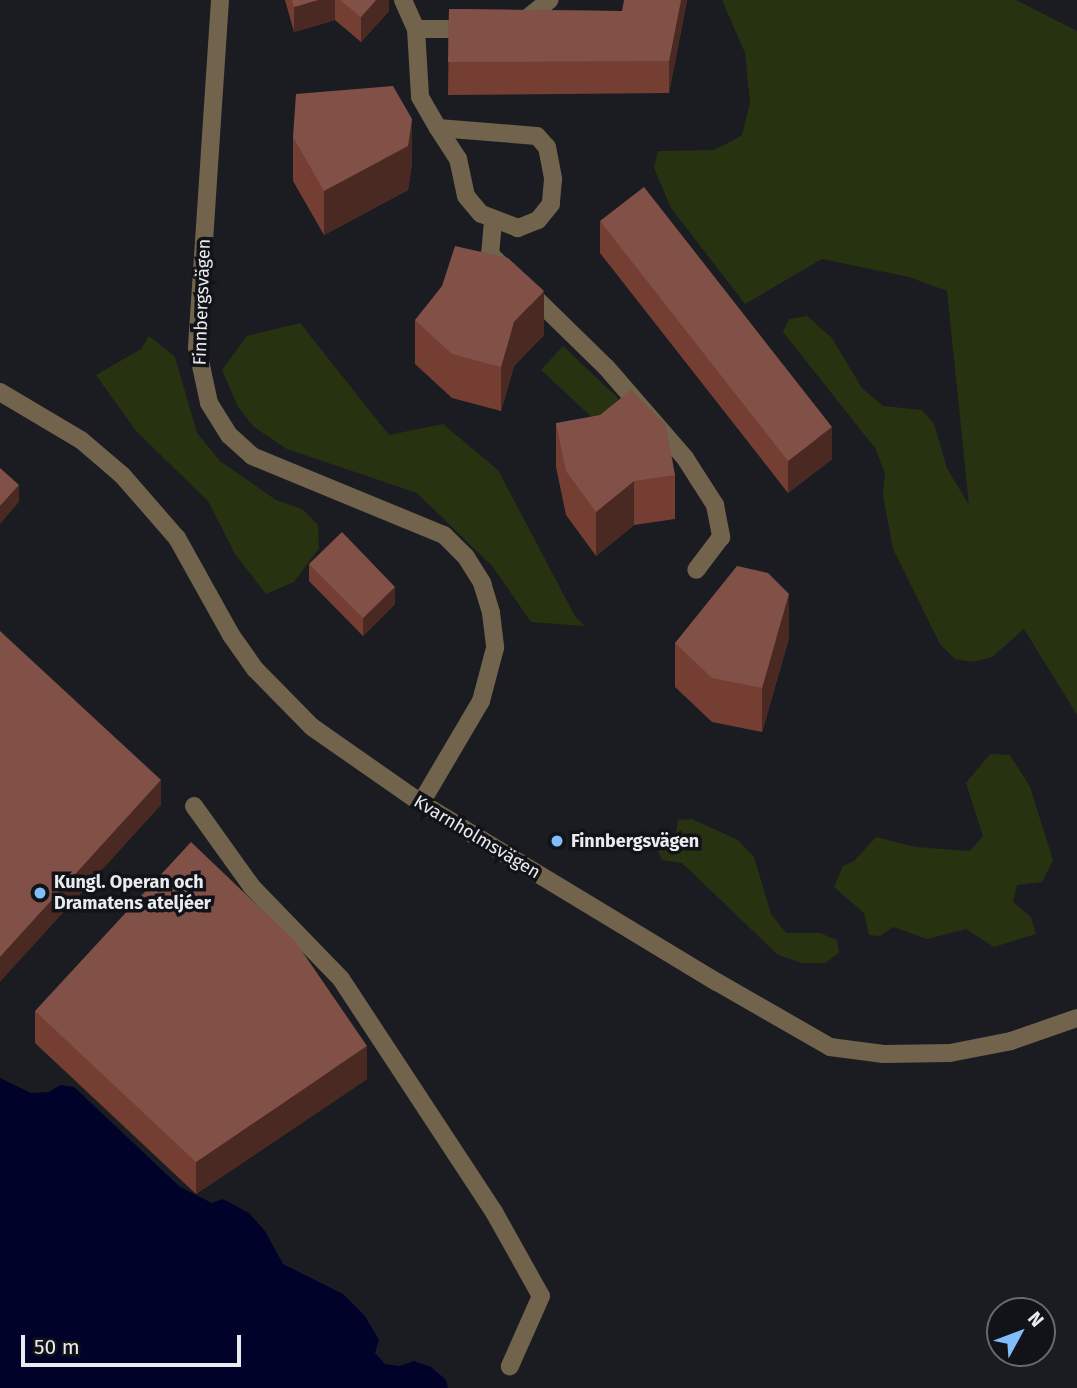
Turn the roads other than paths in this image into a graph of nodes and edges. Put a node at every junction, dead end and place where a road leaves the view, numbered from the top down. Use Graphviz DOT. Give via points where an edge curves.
graph roads {
  1 [pos="220,0"];
  2 [pos="404,0"];
  3 [pos="550,0"];
  4 [pos="416,29"];
  5 [pos="438,128"];
  6 [pos="493,221"];
  7 [pos="0,392"];
  8 [pos="696,570"];
  9 [pos="421,803"];
  10 [pos="194,806"];
  11 [pos="1077,1018"];
  12 [pos="510,1366"];
  1 -- 9 [label="street, Finnbergsvägen" via="197,347 209,403 229,435 252,456 444,535 466,556 482,583 491,613 495,648 481,701"];
  2 -- 4 [label="street"];
  3 -- 4 [label="street" via="523,23 498,30"];
  4 -- 5 [label="street" via="420,97"];
  5 -- 6 [label="street" via="458,159 466,196"];
  5 -- 6 [label="street" via="522,133 537,136 547,147 554,192 551,204 538,220 517,228"];
  6 -- 8 [label="street" via="489,254 606,367 685,458 715,505 721,537"];
  7 -- 9 [label="street, Kvarnholmsvägen" via="80,440 122,475 177,538 255,669 312,727"];
  9 -- 11 [label="street, Kvarnholmsvägen" via="830,1046 917,1056 950,1054 1012,1041"];
  10 -- 12 [label="street" via="252,887 341,979 494,1212 541,1296"];
}
